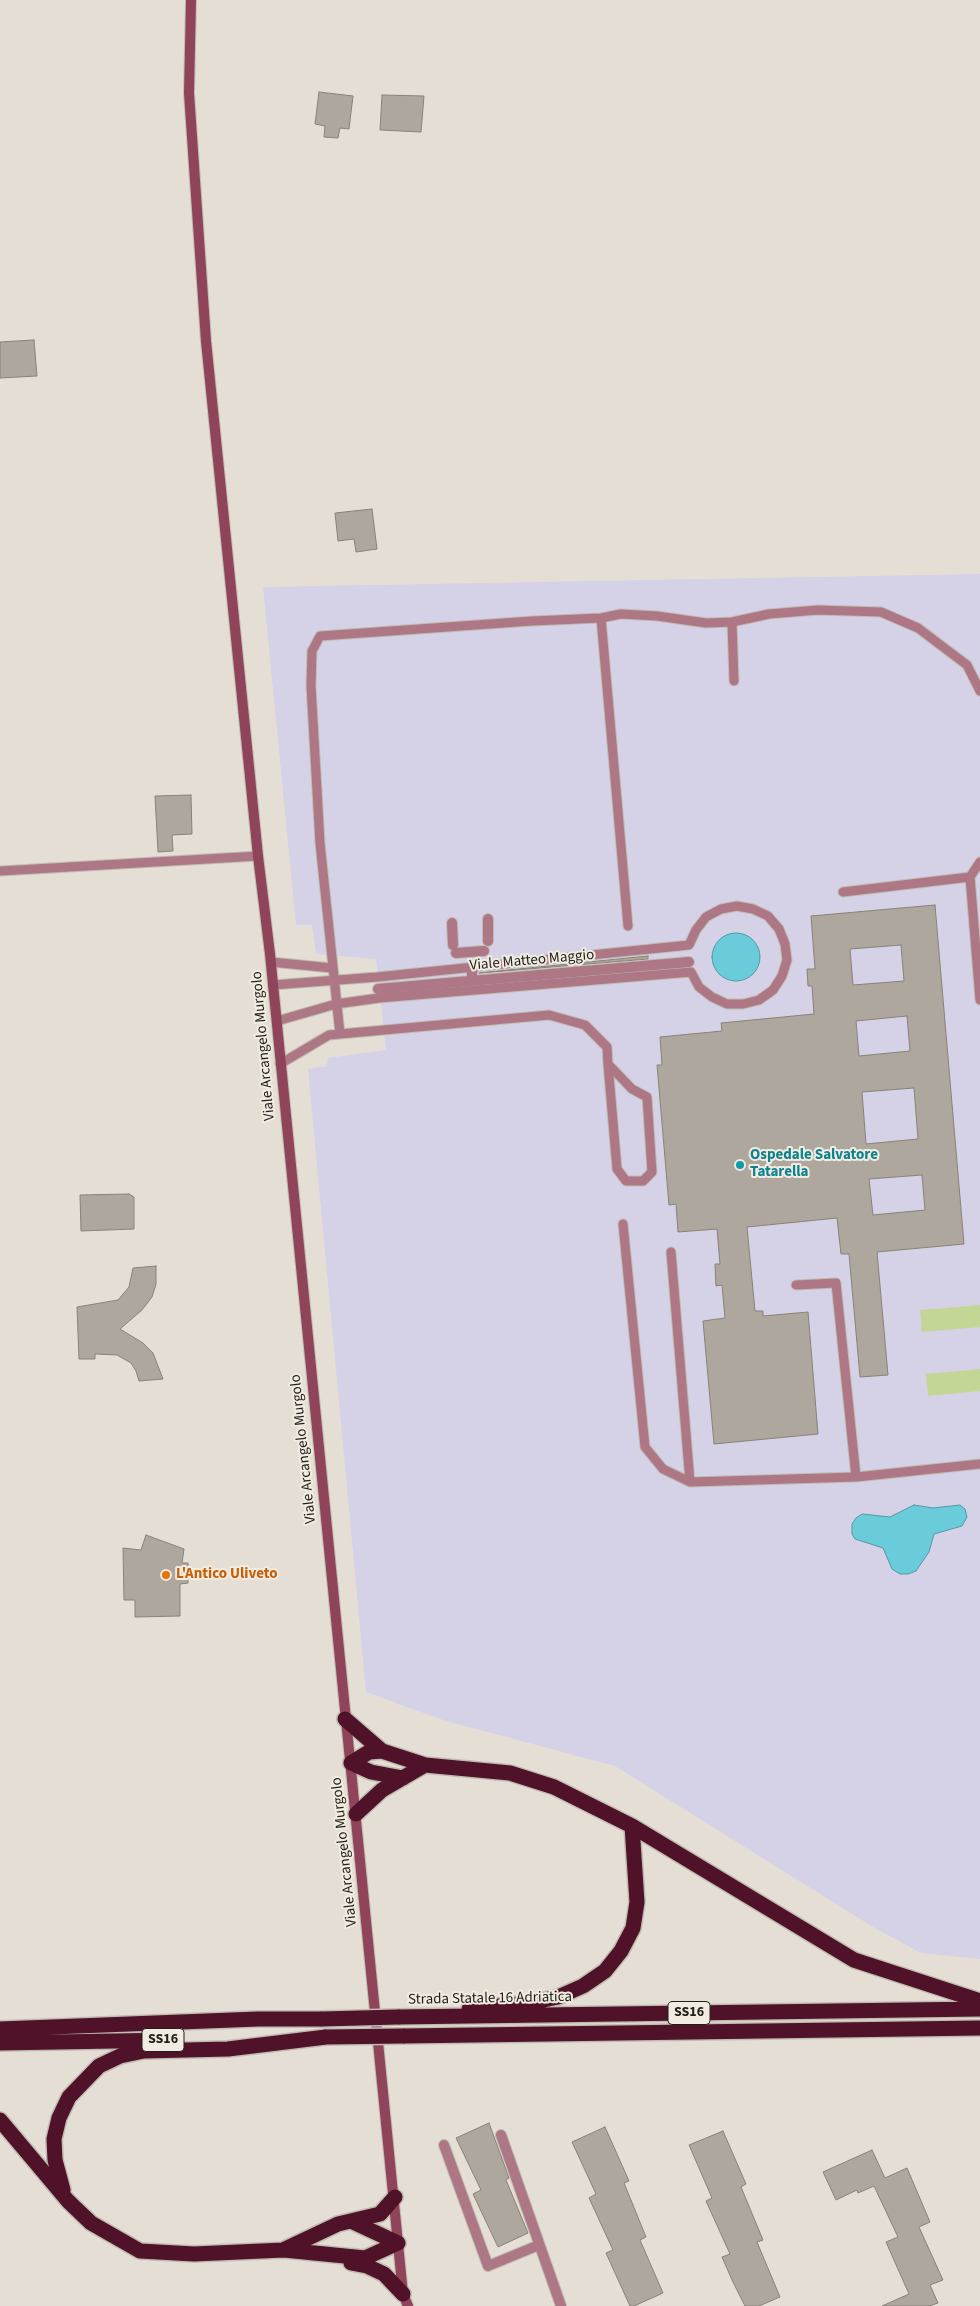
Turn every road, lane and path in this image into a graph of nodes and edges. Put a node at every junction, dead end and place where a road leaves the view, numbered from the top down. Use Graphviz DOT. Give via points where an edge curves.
graph roads {
  1 [pos="191,0"];
  2 [pos="601,618"];
  3 [pos="732,622"];
  4 [pos="734,681"];
  5 [pos="980,691"];
  6 [pos="258,856"];
  7 [pos="980,862"];
  8 [pos="0,871"];
  9 [pos="970,877"];
  10 [pos="843,892"];
  11 [pos="488,919"];
  12 [pos="452,922"];
  13 [pos="628,926"];
  14 [pos="488,941"];
  15 [pos="484,951"];
  16 [pos="271,962"];
  17 [pos="689,962"];
  18 [pos="472,967"];
  19 [pos="332,968"];
  20 [pos="333,980"];
  21 [pos="472,981"];
  22 [pos="273,985"];
  23 [pos="378,989"];
  24 [pos="980,1000"];
  25 [pos="336,1004"];
  26 [pos="276,1021"];
  27 [pos="340,1034"];
  28 [pos="280,1064"];
  29 [pos="608,1064"];
  30 [pos="623,1224"];
  31 [pos="671,1252"];
  32 [pos="796,1286"];
  33 [pos="980,1464"];
  34 [pos="856,1477"];
  35 [pos="690,1482"];
  36 [pos="345,1719"];
  37 [pos="382,1751"];
  38 [pos="351,1763"];
  39 [pos="425,1766"];
  40 [pos="403,1778"];
  41 [pos="356,1814"];
  42 [pos="632,1826"];
  43 [pos="980,2001"];
  44 [pos="980,2009"];
  45 [pos="420,2018"];
  46 [pos="980,2028"];
  47 [pos="0,2029"];
  48 [pos="326,2038"];
  49 [pos="0,2043"];
  50 [pos="0,2120"];
  51 [pos="501,2135"];
  52 [pos="444,2145"];
  53 [pos="395,2197"];
  54 [pos="68,2201"];
  55 [pos="353,2222"];
  56 [pos="398,2243"];
  57 [pos="539,2245"];
  58 [pos="284,2250"];
  59 [pos="406,2300"];
  60 [pos="561,2306"];
  1 -- 6 [label="main road, Viale Arcangelo Murgolo" via="190,103 206,341"];
  2 -- 3 [label="lane" via="621,614 706,623"];
  2 -- 13 [label="lane"];
  2 -- 19 [label="lane" via="320,636 312,651 311,686"];
  3 -- 4 [label="lane"];
  3 -- 5 [label="lane" via="769,614 818,610 881,612 918,628 966,666"];
  6 -- 8 [label="lane"];
  6 -- 16 [label="main road, Viale Arcangelo Murgolo"];
  7 -- 9 [label="lane"];
  9 -- 10 [label="lane"];
  9 -- 24 [label="lane"];
  11 -- 14 [label="street"];
  12 -- 15 [label="street" via="454,949"];
  16 -- 19 [label="lane"];
  16 -- 22 [label="main road, Viale Arcangelo Murgolo"];
  17 -- 21 [label="street, Viale Matteo Maggio"];
  18 -- 20 [label="lane"];
  18 -- 21 [label="street"];
  18 -- 25 [label="lane" via="689,945 706,917 721,909 737,906 768,916 779,929 785,944 786,960 782,976 772,990 759,1000 743,1004 727,1004 712,998 699,987 691,972"];
  19 -- 20 [label="lane"];
  20 -- 22 [label="lane"];
  20 -- 25 [label="lane"];
  21 -- 23 [label="street, Viale Matteo Maggio"];
  22 -- 26 [label="main road, Viale Arcangelo Murgolo"];
  25 -- 26 [label="lane"];
  25 -- 27 [label="lane"];
  26 -- 28 [label="main road, Viale Arcangelo Murgolo"];
  27 -- 28 [label="lane" via="330,1035"];
  27 -- 29 [label="lane" via="549,1015 585,1025 607,1047"];
  28 -- 36 [label="main road, Viale Arcangelo Murgolo"];
  29 -- 29 [label="lane" via="617,1169 626,1181 643,1181 652,1172 647,1097 632,1089"];
  30 -- 35 [label="lane" via="645,1447 663,1469"];
  31 -- 35 [label="lane"];
  32 -- 34 [label="lane" via="836,1282"];
  33 -- 34 [label="lane"];
  34 -- 35 [label="lane"];
  36 -- 37 [label="highway"];
  36 -- 38 [label="main road, Viale Arcangelo Murgolo"];
  37 -- 38 [label="highway" via="369,1752"];
  37 -- 39 [label="highway"];
  38 -- 40 [label="highway" via="371,1772"];
  38 -- 41 [label="main road, Viale Arcangelo Murgolo"];
  39 -- 40 [label="highway"];
  39 -- 42 [label="highway" via="510,1773 554,1787"];
  40 -- 41 [label="highway" via="382,1790"];
  41 -- 53 [label="main road, Viale Arcangelo Murgolo"];
  42 -- 43 [label="highway" via="854,1960"];
  42 -- 45 [label="highway" via="638,1902 633,1928 605,1971 558,1997"];
  44 -- 45 [label="highway, Strada Statale 16 Adriatica / SS16"];
  45 -- 47 [label="highway, Strada Statale 16 Adriatica / SS16, bridge" via="248,2020"];
  46 -- 48 [label="highway, SS16, bridge"];
  48 -- 49 [label="highway, SS16"];
  48 -- 54 [label="highway" via="228,2049 144,2051 120,2056 99,2066 69,2097 54,2138 54,2160"];
  50 -- 54 [label="highway"];
  51 -- 57 [label="street"];
  52 -- 57 [label="street" via="488,2266"];
  53 -- 55 [label="highway" via="380,2214"];
  53 -- 56 [label="main road, Viale Arcangelo Murgolo"];
  54 -- 58 [label="highway" via="91,2223 140,2251 194,2254"];
  55 -- 56 [label="highway"];
  55 -- 58 [label="highway" via="338,2224"];
  56 -- 58 [label="highway" via="365,2258"];
  56 -- 59 [label="main road, Viale Arcangelo Murgolo"];
  57 -- 60 [label="street"];
  58 -- 59 [label="highway" via="367,2266 384,2274"];
}
